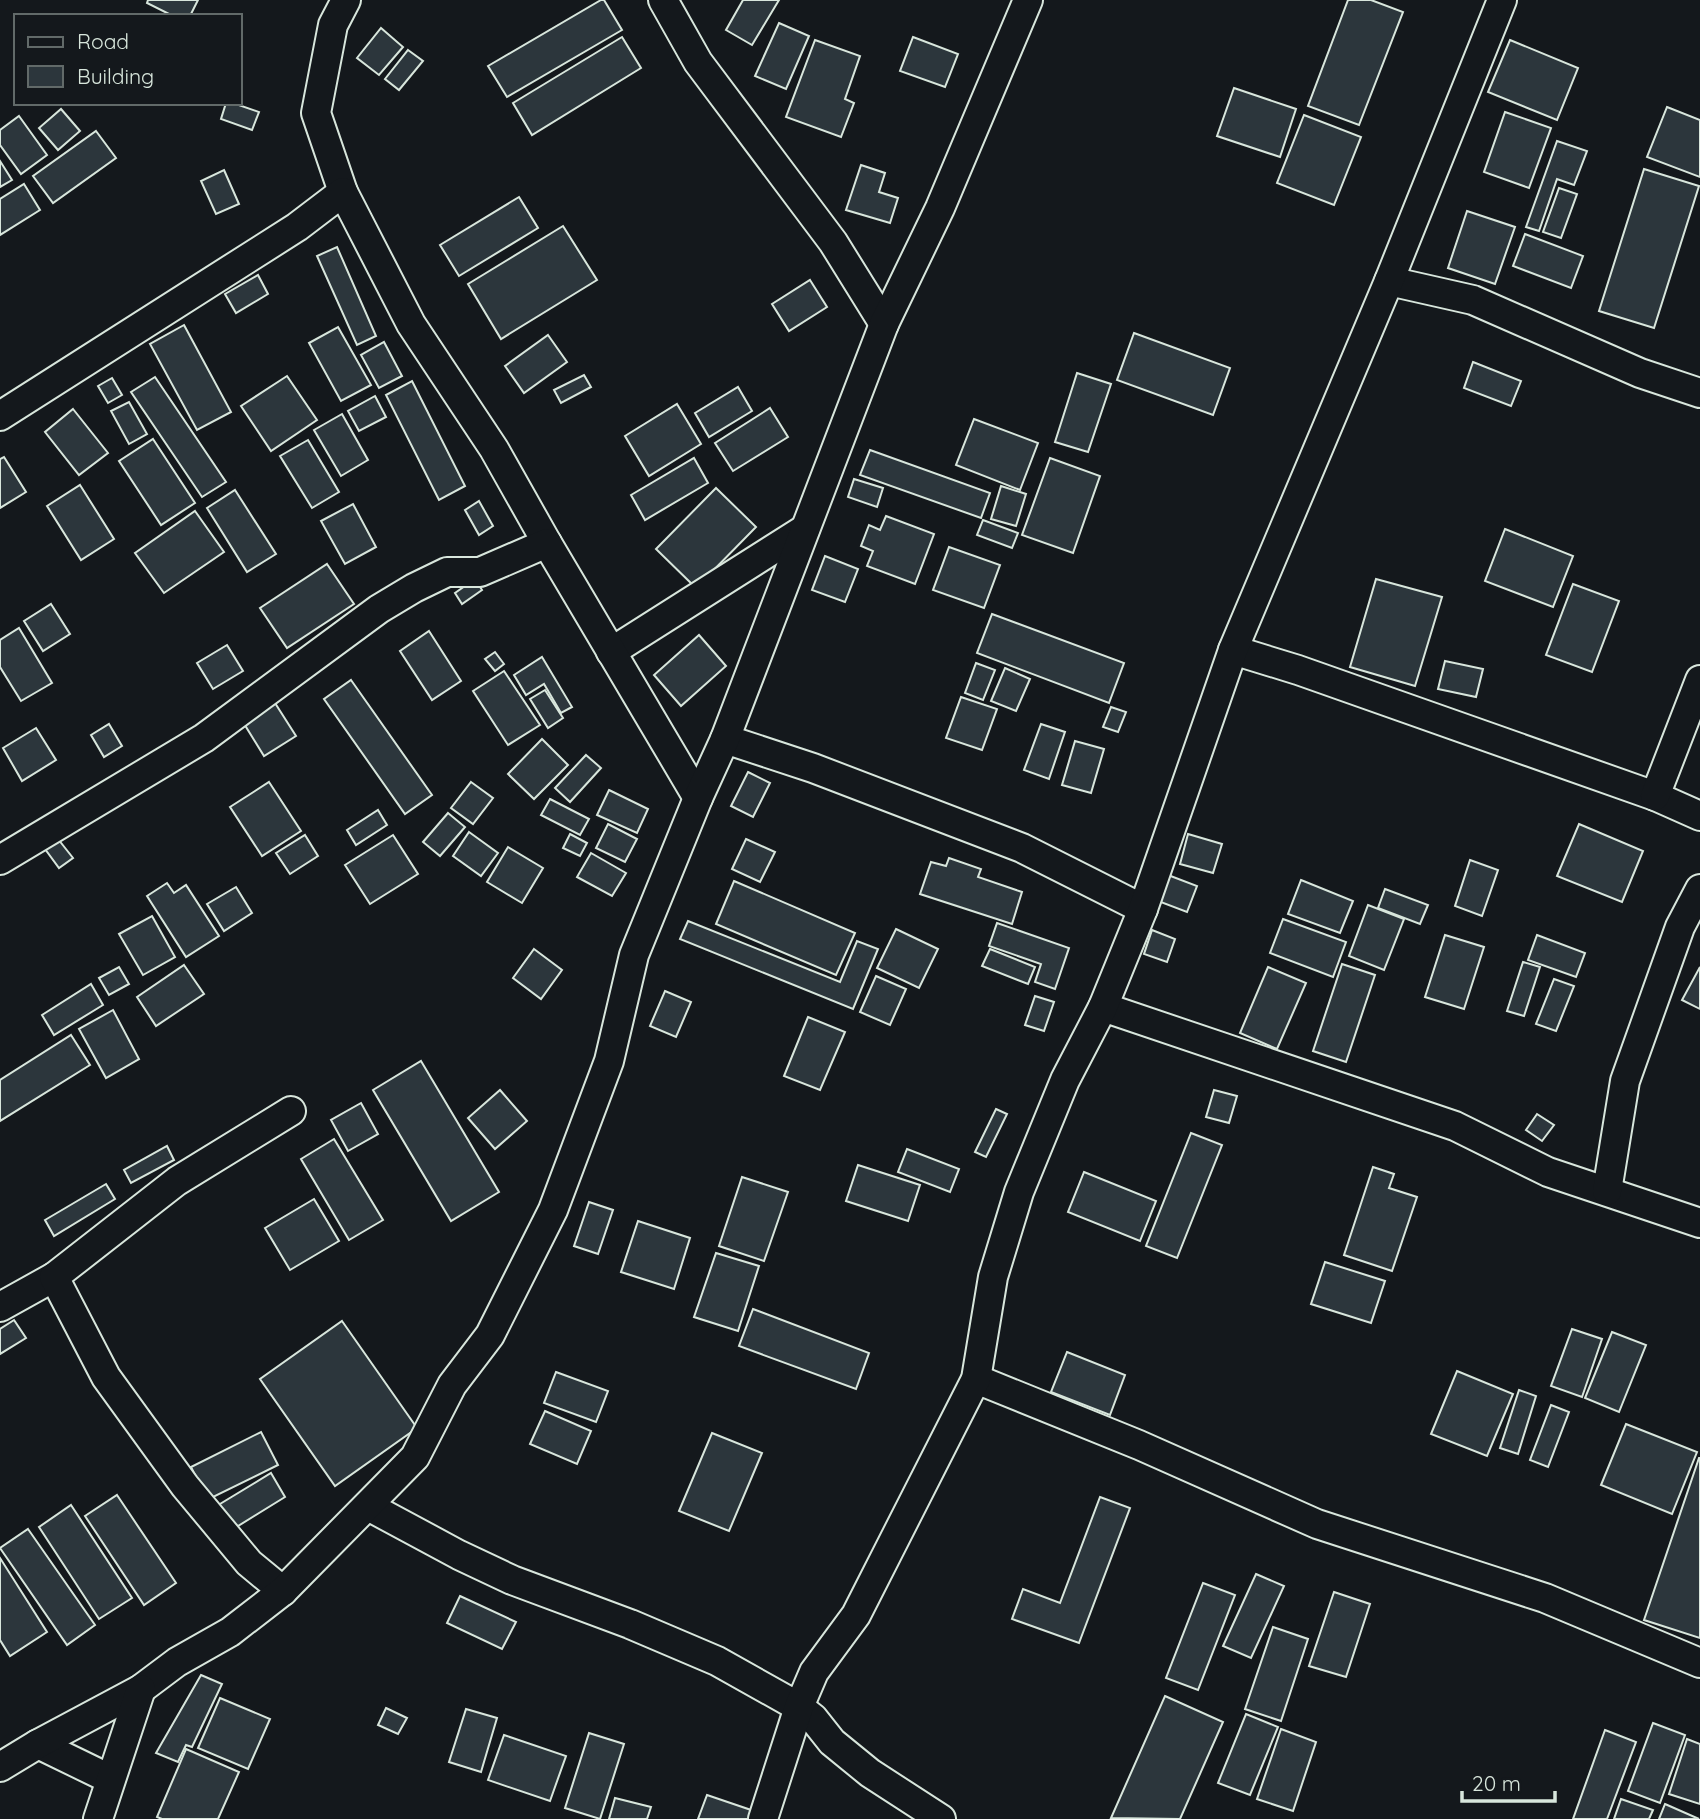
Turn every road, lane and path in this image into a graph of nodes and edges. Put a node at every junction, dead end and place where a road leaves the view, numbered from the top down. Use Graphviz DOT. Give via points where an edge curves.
graph roads {
  1 [pos="346,0"];
  2 [pos="663,0"];
  3 [pos="1028,0"];
  4 [pos="1502,0"];
  5 [pos="343,192"];
  6 [pos="1388,281"];
  7 [pos="884,324"];
  8 [pos="1700,393"];
  9 [pos="0,416"];
  10 [pos="805,529"];
  11 [pos="547,542"];
  12 [pos="1233,650"];
  13 [pos="611,652"];
  14 [pos="1700,680"];
  15 [pos="725,739"];
  16 [pos="1655,796"];
  17 [pos="698,798"];
  18 [pos="1700,816"];
  19 [pos="0,860"];
  20 [pos="1700,889"];
  21 [pos="1143,909"];
  22 [pos="1102,1007"];
  23 [pos="291,1111"];
  24 [pos="1606,1191"];
  25 [pos="1700,1223"];
  26 [pos="54,1277"];
  27 [pos="0,1307"];
  28 [pos="976,1380"];
  29 [pos="368,1506"];
  30 [pos="284,1591"];
  31 [pos="1700,1663"];
  32 [pos="141,1689"];
  33 [pos="799,1707"];
  34 [pos="38,1744"];
  35 [pos="0,1767"];
  36 [pos="110,1779"];
  37 [pos="98,1819"];
  38 [pos="763,1819"];
  39 [pos="941,1819"];
  1 -- 5 [label="street" via="333,25 316,113"];
  2 -- 7 [label="street" via="698,62 833,242"];
  3 -- 7 [label="street" via="940,208"];
  4 -- 6 [label="street"];
  5 -- 9 [label="street" via="297,227"];
  5 -- 11 [label="street" via="411,324 494,449"];
  6 -- 8 [label="street" via="1473,300 1640,373"];
  6 -- 12 [label="street"];
  7 -- 10 [label="street"];
  10 -- 13 [label="street"];
  10 -- 15 [label="street"];
  11 -- 13 [label="street"];
  11 -- 19 [label="street" via="481,572 447,572 414,588 204,738"];
  12 -- 16 [label="street"];
  12 -- 21 [label="street"];
  13 -- 17 [label="street"];
  14 -- 16 [label="street"];
  15 -- 17 [label="street"];
  15 -- 21 [label="street" via="1022,848"];
  16 -- 18 [label="street"];
  17 -- 29 [label="street" via="634,955 610,1061 553,1210 489,1335 452,1385 415,1457"];
  20 -- 24 [label="street" via="1680,927 1625,1081"];
  21 -- 22 [label="street"];
  22 -- 24 [label="street" via="1455,1126 1548,1172"];
  22 -- 28 [label="street" via="1065,1080 1020,1192 993,1276"];
  23 -- 26 [label="street" via="177,1181"];
  24 -- 25 [label="street"];
  26 -- 27 [label="street"];
  26 -- 30 [label="street" via="106,1377 185,1486 249,1563"];
  28 -- 31 [label="street" via="1139,1445 1317,1524 1545,1598"];
  28 -- 33 [label="street" via="856,1615 814,1672"];
  29 -- 30 [label="street"];
  29 -- 33 [label="street" via="512,1580 717,1661"];
  30 -- 32 [label="street" via="230,1633 177,1661"];
  32 -- 34 [label="street"];
  32 -- 36 [label="street"];
  33 -- 38 [label="street"];
  33 -- 39 [label="street" via="870,1773"];
  34 -- 35 [label="street"];
  34 -- 36 [label="street"];
  36 -- 37 [label="street"];
}
